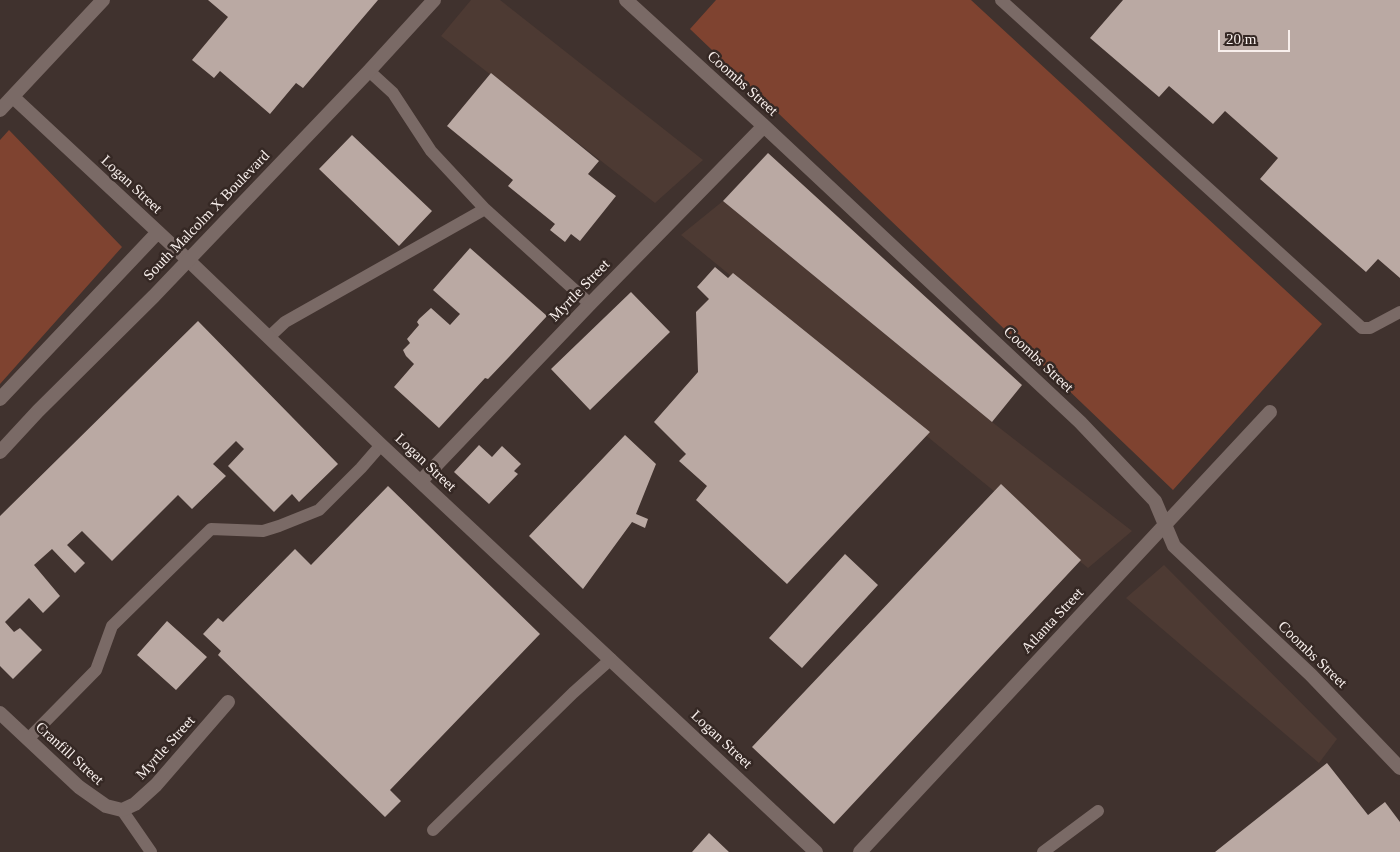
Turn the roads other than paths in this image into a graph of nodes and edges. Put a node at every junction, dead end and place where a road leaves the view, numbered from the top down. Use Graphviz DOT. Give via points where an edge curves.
graph roads {
  1 [pos="103,0"];
  2 [pos="434,0"];
  3 [pos="626,0"];
  4 [pos="1001,0"];
  5 [pos="369,71"];
  6 [pos="13,97"];
  7 [pos="0,110"];
  8 [pos="764,126"];
  9 [pos="485,209"];
  10 [pos="158,232"];
  11 [pos="187,259"];
  12 [pos="590,304"];
  13 [pos="1400,312"];
  14 [pos="269,337"];
  15 [pos="0,399"];
  16 [pos="1270,412"];
  17 [pos="381,445"];
  18 [pos="0,452"];
  19 [pos="421,481"];
  20 [pos="1165,523"];
  21 [pos="611,659"];
  22 [pos="228,702"];
  23 [pos="0,713"];
  24 [pos="28,739"];
  25 [pos="1400,768"];
  26 [pos="122,810"];
  27 [pos="1098,811"];
  28 [pos="433,830"];
  29 [pos="151,852"];
  30 [pos="816,852"];
  31 [pos="860,852"];
  32 [pos="1043,852"];
  1 -- 6 [label="street"];
  2 -- 5 [label="street, South Malcolm X Boulevard"];
  3 -- 8 [label="street, Coombs Street"];
  4 -- 13 [label="lane" via="1362,328 1370,328"];
  5 -- 9 [label="lane" via="393,93 430,151"];
  5 -- 11 [label="street, South Malcolm X Boulevard"];
  6 -- 7 [label="street"];
  6 -- 10 [label="street, Logan Street"];
  8 -- 12 [label="street, Myrtle Street"];
  8 -- 20 [label="street, Coombs Street" via="1080,422 1155,501"];
  9 -- 12 [label="lane"];
  9 -- 14 [label="lane" via="285,322"];
  10 -- 11 [label="street, Logan Street"];
  10 -- 15 [label="street"];
  11 -- 14 [label="street, Logan Street"];
  11 -- 18 [label="street, South Malcolm X Boulevard"];
  12 -- 19 [label="street, Myrtle Street"];
  14 -- 17 [label="street, Logan Street"];
  16 -- 20 [label="street, Atlanta Street"];
  17 -- 19 [label="street, Logan Street"];
  17 -- 24 [label="lane" via="319,510 263,531 211,529 112,626 96,670"];
  19 -- 21 [label="street, Logan Street"];
  20 -- 25 [label="street, Coombs Street" via="1174,546 1311,675"];
  20 -- 31 [label="street, Atlanta Street"];
  21 -- 28 [label="lane"];
  21 -- 30 [label="street, Logan Street"];
  22 -- 26 [label="street, Myrtle Street" via="156,785 135,804"];
  23 -- 24 [label="street, Cranfill Street"];
  24 -- 26 [label="street, Cranfill Street" via="86,792 106,806"];
  26 -- 29 [label="lane"];
  27 -- 32 [label="lane"];
}
